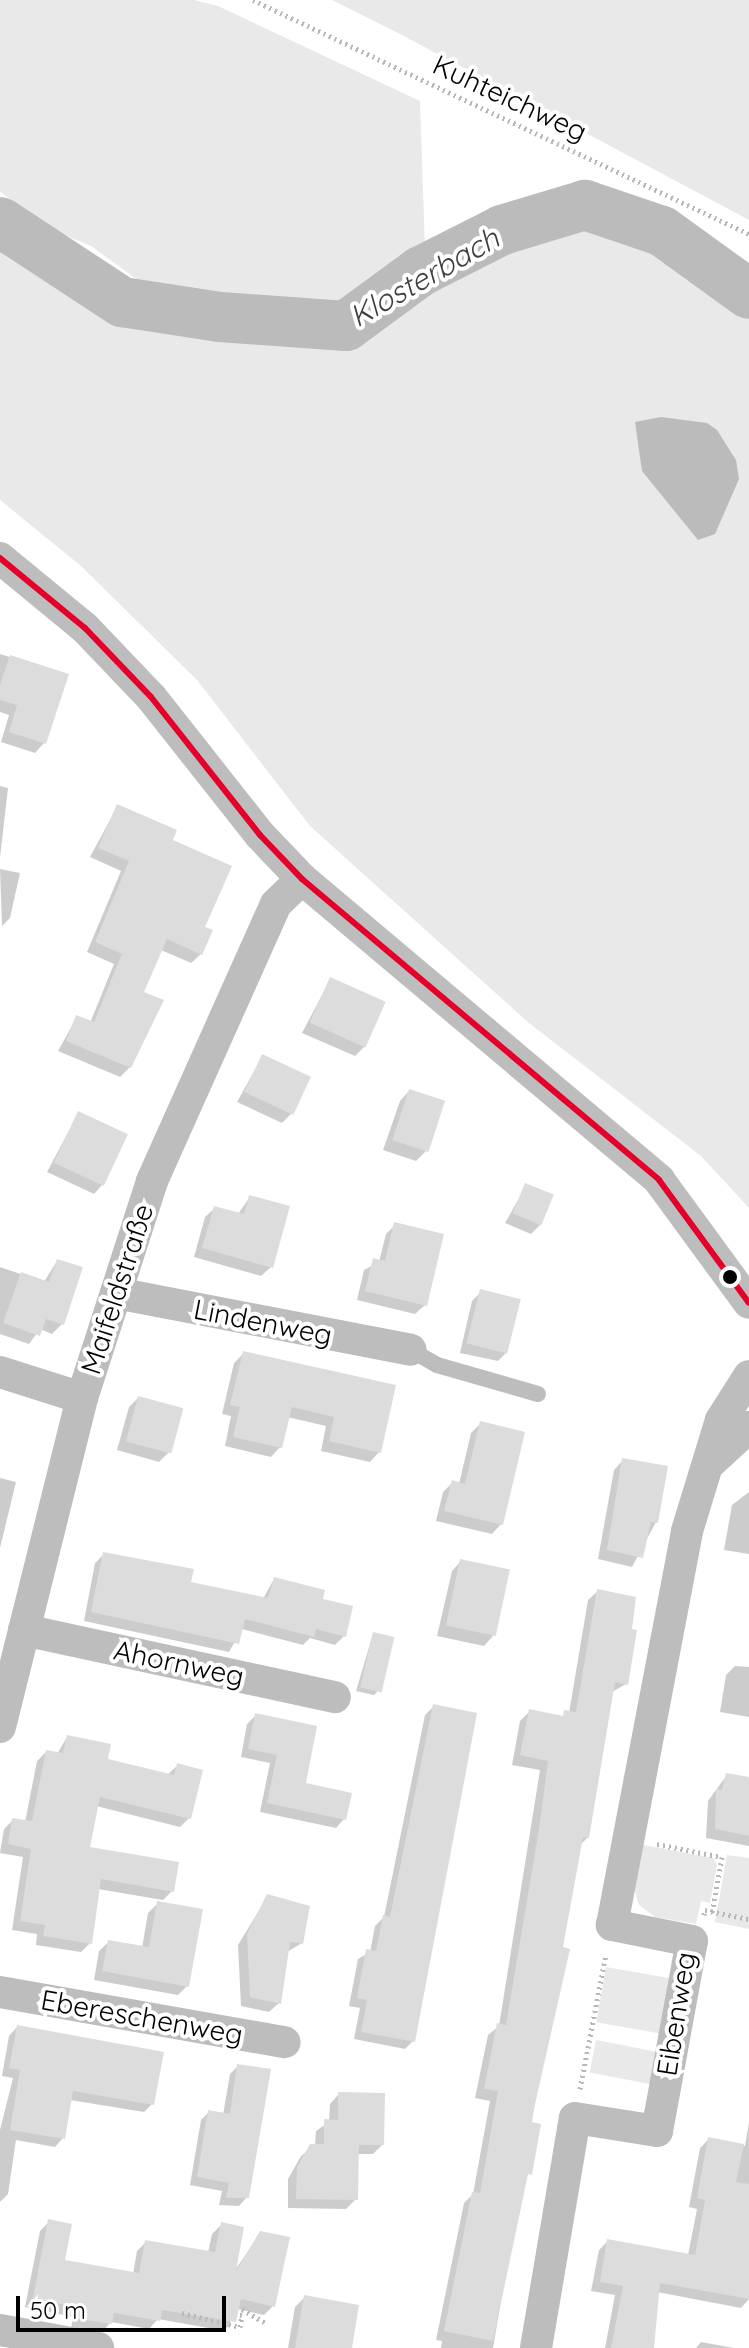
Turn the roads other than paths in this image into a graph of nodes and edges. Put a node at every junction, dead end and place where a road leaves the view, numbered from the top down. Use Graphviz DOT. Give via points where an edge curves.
graph roads {
  1 [pos="0,558"];
  2 [pos="302,879"];
  3 [pos="116,1293"];
  4 [pos="749,1303"];
  5 [pos="411,1350"];
  6 [pos="0,1372"];
  7 [pos="749,1376"];
  8 [pos="538,1394"];
  9 [pos="82,1398"];
  10 [pos="749,1427"];
  11 [pos="711,1462"];
  12 [pos="24,1630"];
  13 [pos="335,1697"];
  14 [pos="1,1713"];
  15 [pos="0,1992"];
  16 [pos="285,2042"];
  17 [pos="0,2330"];
  18 [pos="98,2348"];
  19 [pos="536,2348"];
  1 -- 2 [label="street" via="85,628 151,697 260,835"];
  2 -- 3 [label="street, Maifeldstraße" via="276,904 152,1181"];
  2 -- 4 [label="street" via="659,1180"];
  3 -- 5 [label="street, Lindenweg"];
  3 -- 9 [label="street, Maifeldstraße"];
  5 -- 8 [label="lane" via="437,1365"];
  6 -- 9 [label="street"];
  7 -- 11 [label="street" via="721,1420"];
  9 -- 12 [label="street, Maifeldstraße"];
  10 -- 11 [label="street"];
  11 -- 19 [label="street, Eibenweg" via="687,1531 612,1925 692,1941 657,2131 575,2118"];
  12 -- 13 [label="street, Ahornweg"];
  12 -- 14 [label="street, Maifeldstraße"];
  15 -- 16 [label="street, Ebereschenweg"];
  17 -- 18 [label="street"];
}
